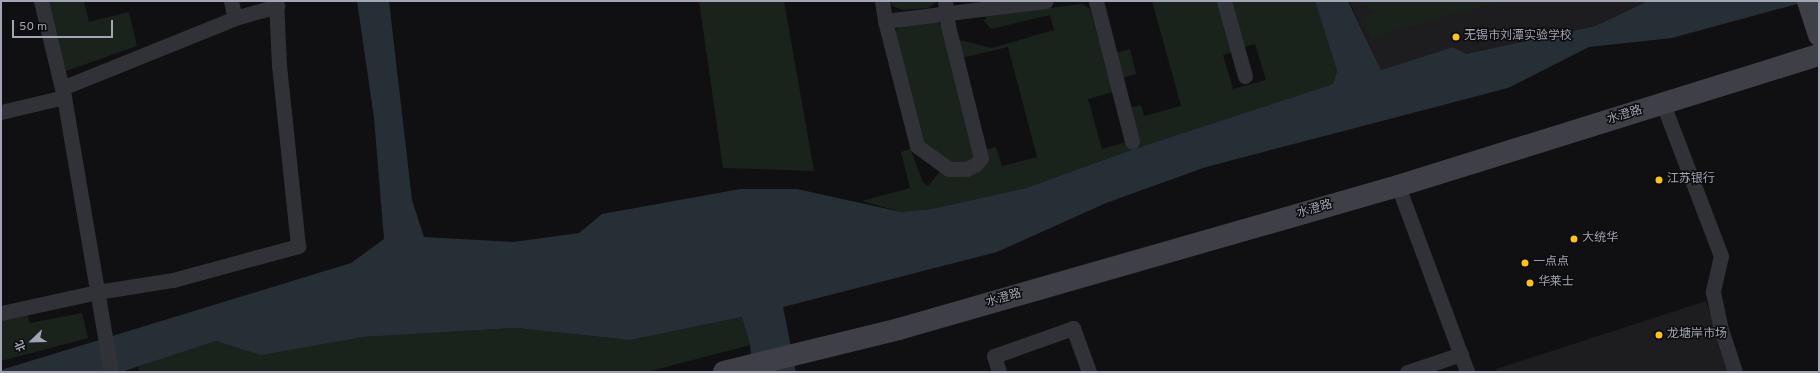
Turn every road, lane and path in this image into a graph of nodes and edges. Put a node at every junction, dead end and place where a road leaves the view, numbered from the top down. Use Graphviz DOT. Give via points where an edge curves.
graph roads {
  1 [pos="41,1"];
  2 [pos="231,1"];
  3 [pos="882,1"];
  4 [pos="1046,1"];
  5 [pos="1096,1"];
  6 [pos="1224,1"];
  7 [pos="1016,3"];
  8 [pos="276,4"];
  9 [pos="1809,5"];
  10 [pos="946,8"];
  11 [pos="235,18"];
  12 [pos="885,21"];
  13 [pos="1819,35"];
  14 [pos="1819,55"];
  15 [pos="1245,76"];
  16 [pos="63,93"];
  17 [pos="1664,104"];
  18 [pos="1,112"];
  19 [pos="1132,141"];
  20 [pos="1398,186"];
  21 [pos="97,292"];
  22 [pos="1,313"];
  23 [pos="1461,354"];
  24 [pos="732,370"];
  25 [pos="111,372"];
  26 [pos="999,372"];
  27 [pos="1089,372"];
  28 [pos="1407,372"];
  29 [pos="1467,372"];
  30 [pos="1735,372"];
  1 -- 16 [label="street"];
  2 -- 11 [label="street"];
  3 -- 12 [label="street"];
  4 -- 7 [label="street"];
  5 -- 19 [label="street"];
  6 -- 15 [label="street"];
  7 -- 10 [label="street"];
  8 -- 11 [label="street"];
  8 -- 21 [label="street" via="298,246 173,280"];
  9 -- 13 [label="street"];
  10 -- 12 [label="street"];
  10 -- 12 [label="street" via="948,26 981,158 975,165 966,169 949,169 917,146"];
  11 -- 16 [label="street"];
  14 -- 17 [label="street, 水澄路"];
  16 -- 18 [label="street"];
  16 -- 21 [label="street"];
  17 -- 20 [label="street, 水澄路"];
  17 -- 30 [label="street" via="1721,256 1713,292 1720,326"];
  20 -- 23 [label="street"];
  20 -- 24 [label="street, 水澄路" via="899,329"];
  21 -- 22 [label="street"];
  21 -- 25 [label="street"];
  23 -- 28 [label="street"];
  23 -- 29 [label="street"];
  26 -- 27 [label="street" via="994,356 1073,328"];
}
